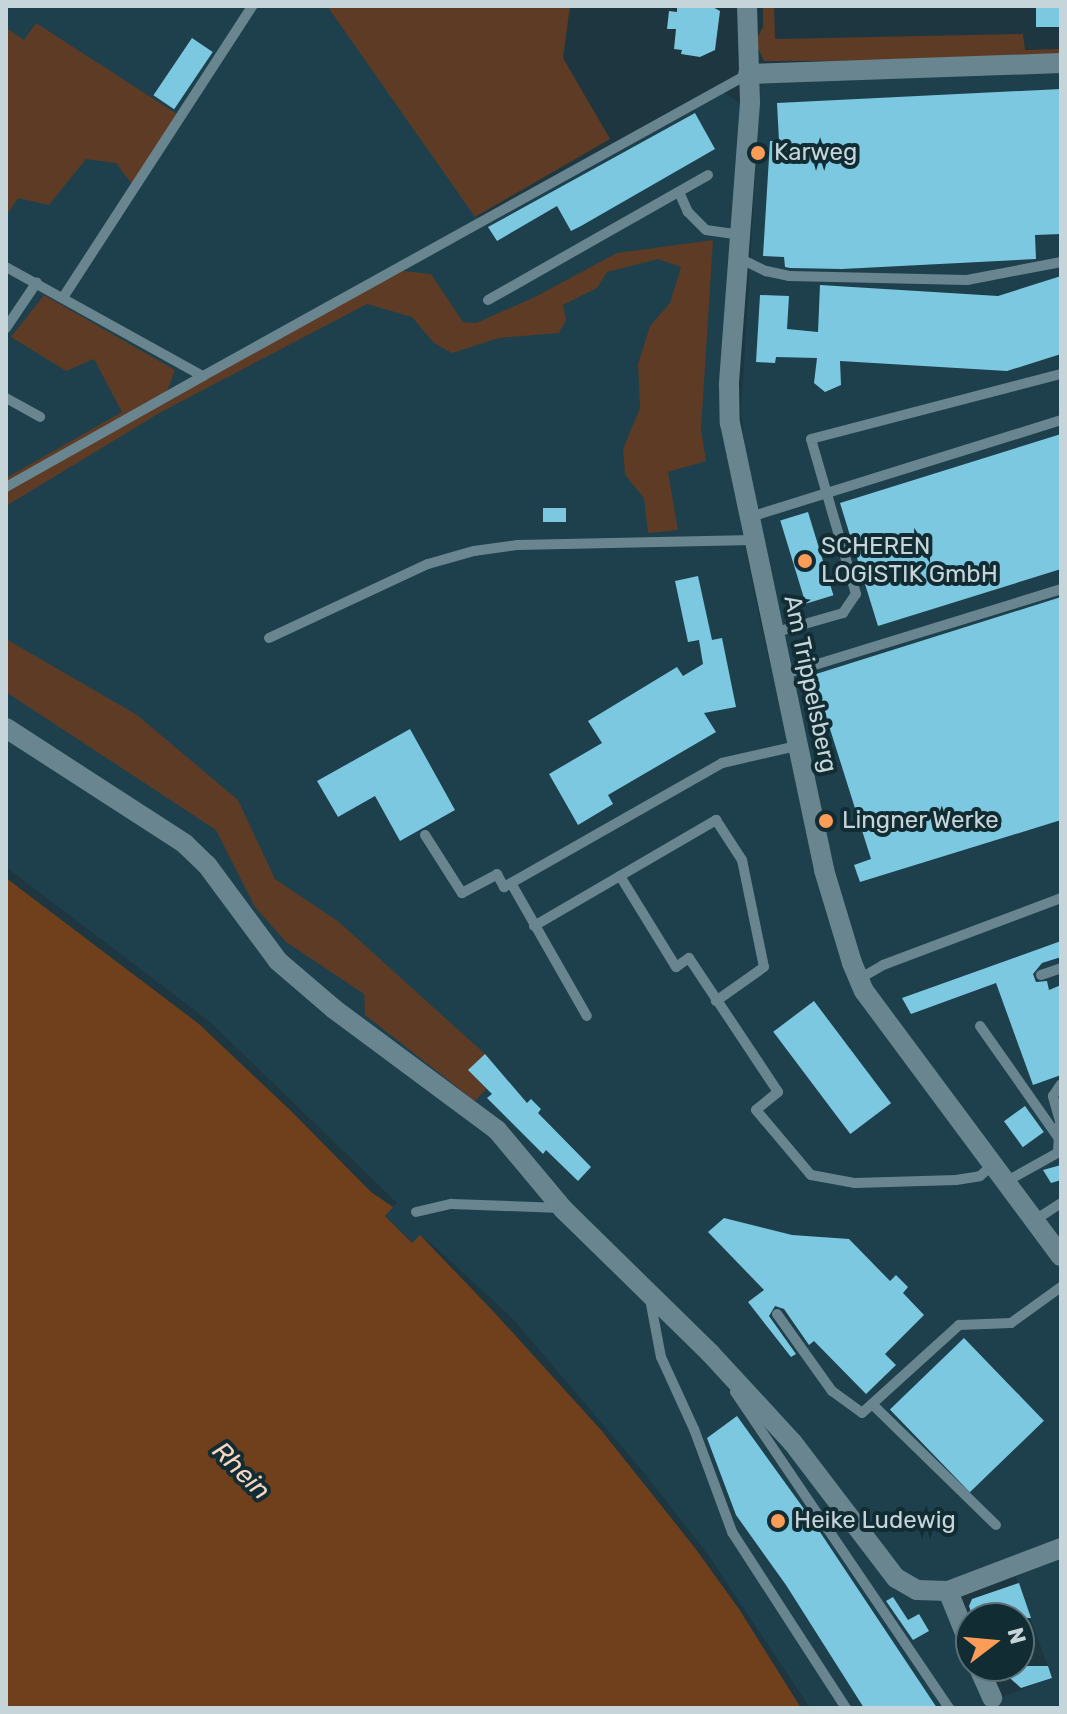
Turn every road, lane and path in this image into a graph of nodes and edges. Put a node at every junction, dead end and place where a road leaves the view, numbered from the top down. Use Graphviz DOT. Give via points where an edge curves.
graph roads {
  1 [pos="252,6"];
  2 [pos="747,6"];
  3 [pos="1061,63"];
  4 [pos="748,74"];
  5 [pos="708,175"];
  6 [pos="679,192"];
  7 [pos="742,236"];
  8 [pos="741,259"];
  9 [pos="1061,262"];
  10 [pos="6,267"];
  11 [pos="37,282"];
  12 [pos="64,296"];
  13 [pos="488,300"];
  14 [pos="6,328"];
  15 [pos="1061,374"];
  16 [pos="203,376"];
  17 [pos="6,398"];
  18 [pos="40,417"];
  19 [pos="1061,420"];
  20 [pos="6,487"];
  21 [pos="827,493"];
  22 [pos="748,518"];
  23 [pos="753,540"];
  24 [pos="1061,589"];
  25 [pos="773,633"];
  26 [pos="269,638"];
  27 [pos="782,675"];
  28 [pos="6,728"];
  29 [pos="797,746"];
  30 [pos="425,835"];
  31 [pos="620,876"];
  32 [pos="511,883"];
  33 [pos="1061,898"];
  34 [pos="534,926"];
  35 [pos="1061,968"];
  36 [pos="1041,975"];
  37 [pos="859,979"];
  38 [pos="716,1001"];
  39 [pos="587,1016"];
  40 [pos="980,1026"];
  41 [pos="1061,1084"];
  42 [pos="1058,1137"];
  43 [pos="1060,1151"];
  44 [pos="994,1164"];
  45 [pos="1007,1181"];
  46 [pos="1061,1203"];
  47 [pos="563,1209"];
  48 [pos="416,1212"];
  49 [pos="1035,1220"];
  50 [pos="1061,1256"];
  51 [pos="1061,1287"];
  52 [pos="649,1294"];
  53 [pos="777,1314"];
  54 [pos="710,1353"];
  55 [pos="872,1404"];
  56 [pos="996,1525"];
  57 [pos="1061,1548"];
  58 [pos="948,1591"];
  59 [pos="955,1608"];
  60 [pos="987,1682"];
  61 [pos="998,1703"];
  62 [pos="846,1708"];
  63 [pos="949,1708"];
  1 -- 12 [label="lane"];
  2 -- 4 [label="street, Am Trippelsberg"];
  3 -- 4 [label="street"];
  4 -- 7 [label="street, Am Trippelsberg"];
  4 -- 16 [label="lane"];
  5 -- 6 [label="lane"];
  6 -- 7 [label="lane" via="688,212 706,230"];
  6 -- 13 [label="lane"];
  7 -- 8 [label="street, Am Trippelsberg"];
  8 -- 9 [label="lane" via="789,276 967,280"];
  8 -- 22 [label="street, Am Trippelsberg" via="730,397"];
  10 -- 11 [label="lane"];
  11 -- 12 [label="lane"];
  11 -- 14 [label="lane"];
  12 -- 16 [label="lane"];
  15 -- 21 [label="lane" via="811,439"];
  16 -- 20 [label="lane"];
  17 -- 18 [label="lane"];
  19 -- 21 [label="lane"];
  21 -- 22 [label="lane"];
  21 -- 25 [label="lane" via="855,598 843,613"];
  22 -- 23 [label="street, Am Trippelsberg"];
  23 -- 25 [label="street, Am Trippelsberg"];
  23 -- 26 [label="lane" via="517,545 474,551 428,564"];
  24 -- 27 [label="lane"];
  25 -- 27 [label="street, Am Trippelsberg"];
  27 -- 29 [label="street, Am Trippelsberg"];
  28 -- 47 [label="street" via="185,844 207,865 278,961 497,1130"];
  29 -- 32 [label="lane" via="722,763"];
  29 -- 37 [label="street, Am Trippelsberg" via="824,870"];
  30 -- 32 [label="lane" via="462,893 497,874 504,887"];
  31 -- 34 [label="lane"];
  31 -- 38 [label="lane" via="676,967 689,958"];
  31 -- 38 [label="lane" via="716,820 742,860 764,967"];
  32 -- 34 [label="lane"];
  33 -- 37 [label="lane" via="883,965"];
  34 -- 39 [label="lane"];
  35 -- 36 [label="lane"];
  37 -- 44 [label="street, Am Trippelsberg"];
  38 -- 44 [label="lane" via="778,1092 756,1110 811,1175 855,1183 956,1180 980,1176"];
  40 -- 42 [label="lane"];
  41 -- 42 [label="lane" via="1053,1096"];
  42 -- 43 [label="lane"];
  43 -- 45 [label="lane"];
  44 -- 45 [label="street, Am Trippelsberg"];
  45 -- 49 [label="street, Am Trippelsberg"];
  46 -- 49 [label="lane"];
  47 -- 48 [label="lane" via="452,1204"];
  47 -- 52 [label="street"];
  49 -- 50 [label="street, Am Trippelsberg"];
  51 -- 55 [label="lane" via="1011,1323 959,1325"];
  52 -- 54 [label="street"];
  52 -- 62 [label="lane" via="661,1357 732,1532"];
  53 -- 55 [label="lane" via="832,1391 862,1413"];
  54 -- 58 [label="street" via="793,1443 896,1578 917,1590"];
  54 -- 63 [label="lane"];
  55 -- 56 [label="lane"];
  57 -- 58 [label="street"];
  58 -- 59 [label="street"];
  60 -- 61 [label="street"];
}
